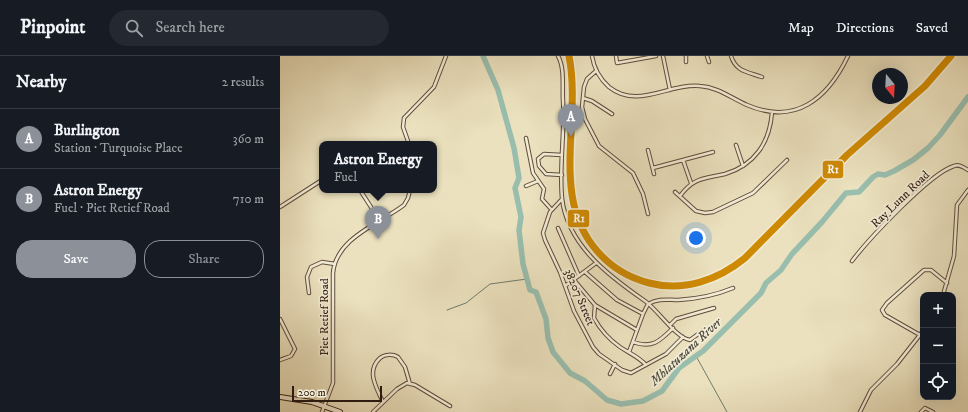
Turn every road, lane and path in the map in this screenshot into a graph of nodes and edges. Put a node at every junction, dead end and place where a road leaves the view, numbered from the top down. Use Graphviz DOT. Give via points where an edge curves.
graph roads {
  1 [pos="446,56"];
  2 [pos="558,56"];
  3 [pos="592,56"];
  4 [pos="616,56"];
  5 [pos="656,56"];
  6 [pos="663,56"];
  7 [pos="686,56"];
  8 [pos="707,56"];
  9 [pos="731,56"];
  10 [pos="848,56"];
  11 [pos="686,62"];
  12 [pos="709,62"];
  13 [pos="596,71"];
  14 [pos="762,77"];
  15 [pos="670,90"];
  16 [pos="583,98"];
  17 [pos="772,112"];
  18 [pos="612,114"];
  19 [pos="526,138"];
  20 [pos="408,141"];
  21 [pos="736,144"];
  22 [pos="648,150"];
  23 [pos="713,152"];
  24 [pos="562,155"];
  25 [pos="683,160"];
  26 [pos="787,160"];
  27 [pos="743,166"];
  28 [pos="653,168"];
  29 [pos="968,170"];
  30 [pos="654,174"];
  31 [pos="562,175"];
  32 [pos="538,181"];
  33 [pos="319,182"];
  34 [pos="691,183"];
  35 [pos="526,186"];
  36 [pos="968,190"];
  37 [pos="675,192"];
  38 [pos="362,193"];
  39 [pos="409,193"];
  40 [pos="680,196"];
  41 [pos="562,199"];
  42 [pos="280,207"];
  43 [pos="551,209"];
  44 [pos="648,214"];
  45 [pos="380,221"];
  46 [pos="558,228"];
  47 [pos="852,261"];
  48 [pos="596,263"];
  49 [pos="335,264"];
  50 [pos="585,272"];
  51 [pos="579,276"];
  52 [pos="574,280"];
  53 [pos="947,284"];
  54 [pos="565,286"];
  55 [pos="733,288"];
  56 [pos="309,292"];
  57 [pos="944,292"];
  58 [pos="648,304"];
  59 [pos="595,305"];
  60 [pos="714,308"];
  61 [pos="643,314"];
  62 [pos="280,319"];
  63 [pos="670,325"];
  64 [pos="673,328"];
  65 [pos="705,328"];
  66 [pos="637,330"];
  67 [pos="920,335"];
  68 [pos="683,337"];
  69 [pos="633,342"];
  70 [pos="629,352"];
  71 [pos="280,360"];
  72 [pos="615,364"];
  73 [pos="646,365"];
  74 [pos="610,374"];
  75 [pos="410,384"];
  76 [pos="280,398"];
  77 [pos="383,402"];
  78 [pos="324,405"];
  79 [pos="450,406"];
  80 [pos="322,412"];
  81 [pos="340,412"];
  82 [pos="373,412"];
  83 [pos="860,412"];
  84 [pos="921,412"];
  85 [pos="933,412"];
  1 -- 20 [label="street" via="434,87 404,118 403,127"];
  2 -- 24 [label="street" via="561,62 564,109"];
  3 -- 13 [label="street"];
  4 -- 5 [label="street" via="617,63"];
  6 -- 15 [label="street"];
  7 -- 11 [label="street"];
  8 -- 12 [label="street"];
  9 -- 14 [label="street" via="734,64 745,73"];
  10 -- 17 [label="street" via="834,81 820,97 800,108"];
  13 -- 15 [label="street" via="607,85 626,95 642,97"];
  13 -- 16 [label="street" via="587,79"];
  15 -- 17 [label="street" via="688,86 712,88 747,105"];
  16 -- 18 [label="street"];
  16 -- 44 [label="street" via="583,112 597,144 633,173 643,194"];
  17 -- 27 [label="street" via="764,144"];
  19 -- 32 [label="street"];
  21 -- 27 [label="street"];
  22 -- 28 [label="street"];
  23 -- 25 [label="street"];
  24 -- 31 [label="street"];
  24 -- 31 [label="street" via="544,154 538,160 539,166 546,174"];
  25 -- 28 [label="street"];
  25 -- 34 [label="street"];
  26 -- 40 [label="street" via="753,193 713,212 696,210"];
  27 -- 34 [label="street" via="732,172"];
  28 -- 30 [label="street"];
  29 -- 47 [label="street, Ray Lunn Road" via="954,166 934,177"];
  31 -- 41 [label="street"];
  32 -- 35 [label="street"];
  32 -- 43 [label="street" via="544,189 542,199"];
  33 -- 42 [label="street"];
  34 -- 40 [label="street"];
  36 -- 53 [label="street" via="957,205 954,256"];
  37 -- 40 [label="street"];
  38 -- 45 [label="street"];
  39 -- 45 [label="street, Piet Retief Road" via="404,205"];
  41 -- 43 [label="street, 38207 Street"];
  41 -- 48 [label="street" via="574,233"];
  43 -- 54 [label="street, 38207 Street" via="543,234"];
  45 -- 49 [label="street, Piet Retief Road" via="346,244"];
  46 -- 51 [label="street"];
  48 -- 50 [label="street"];
  48 -- 58 [label="street"];
  49 -- 56 [label="street" via="322,262 311,267 307,277"];
  49 -- 78 [label="street, Piet Retief Road" via="333,383"];
  50 -- 51 [label="street"];
  50 -- 61 [label="street" via="617,300"];
  51 -- 52 [label="street"];
  52 -- 54 [label="street"];
  52 -- 59 [label="street"];
  53 -- 57 [label="street"];
  53 -- 67 [label="street" via="931,270 924,270 882,310 885,315"];
  54 -- 72 [label="street, 38207 Street" via="574,311 593,347"];
  55 -- 58 [label="street" via="678,300 659,299"];
  58 -- 61 [label="street"];
  58 -- 63 [label="street"];
  59 -- 66 [label="street"];
  59 -- 70 [label="street" via="595,320 612,340"];
  60 -- 63 [label="street" via="676,319"];
  61 -- 66 [label="street"];
  62 -- 71 [label="street" via="294,345 293,354"];
  63 -- 64 [label="street"];
  64 -- 68 [label="street"];
  64 -- 69 [label="street" via="655,343 644,345"];
  65 -- 68 [label="street" via="690,340"];
  66 -- 69 [label="street"];
  67 -- 83 [label="street" via="897,364 871,390"];
  68 -- 73 [label="street, 38207 Street" via="671,350"];
  69 -- 70 [label="street"];
  70 -- 73 [label="street"];
  72 -- 73 [label="street, 38207 Street" via="630,373"];
  72 -- 74 [label="street"];
  75 -- 77 [label="street" via="397,389"];
  75 -- 77 [label="street" via="405,367 398,357 382,357 373,371 375,385"];
  75 -- 79 [label="street"];
  76 -- 78 [label="main road"];
  77 -- 82 [label="street"];
  78 -- 80 [label="street, Piet Retief Road"];
  78 -- 81 [label="main road"];
  84 -- 85 [label="street" via="925,408"];
}
